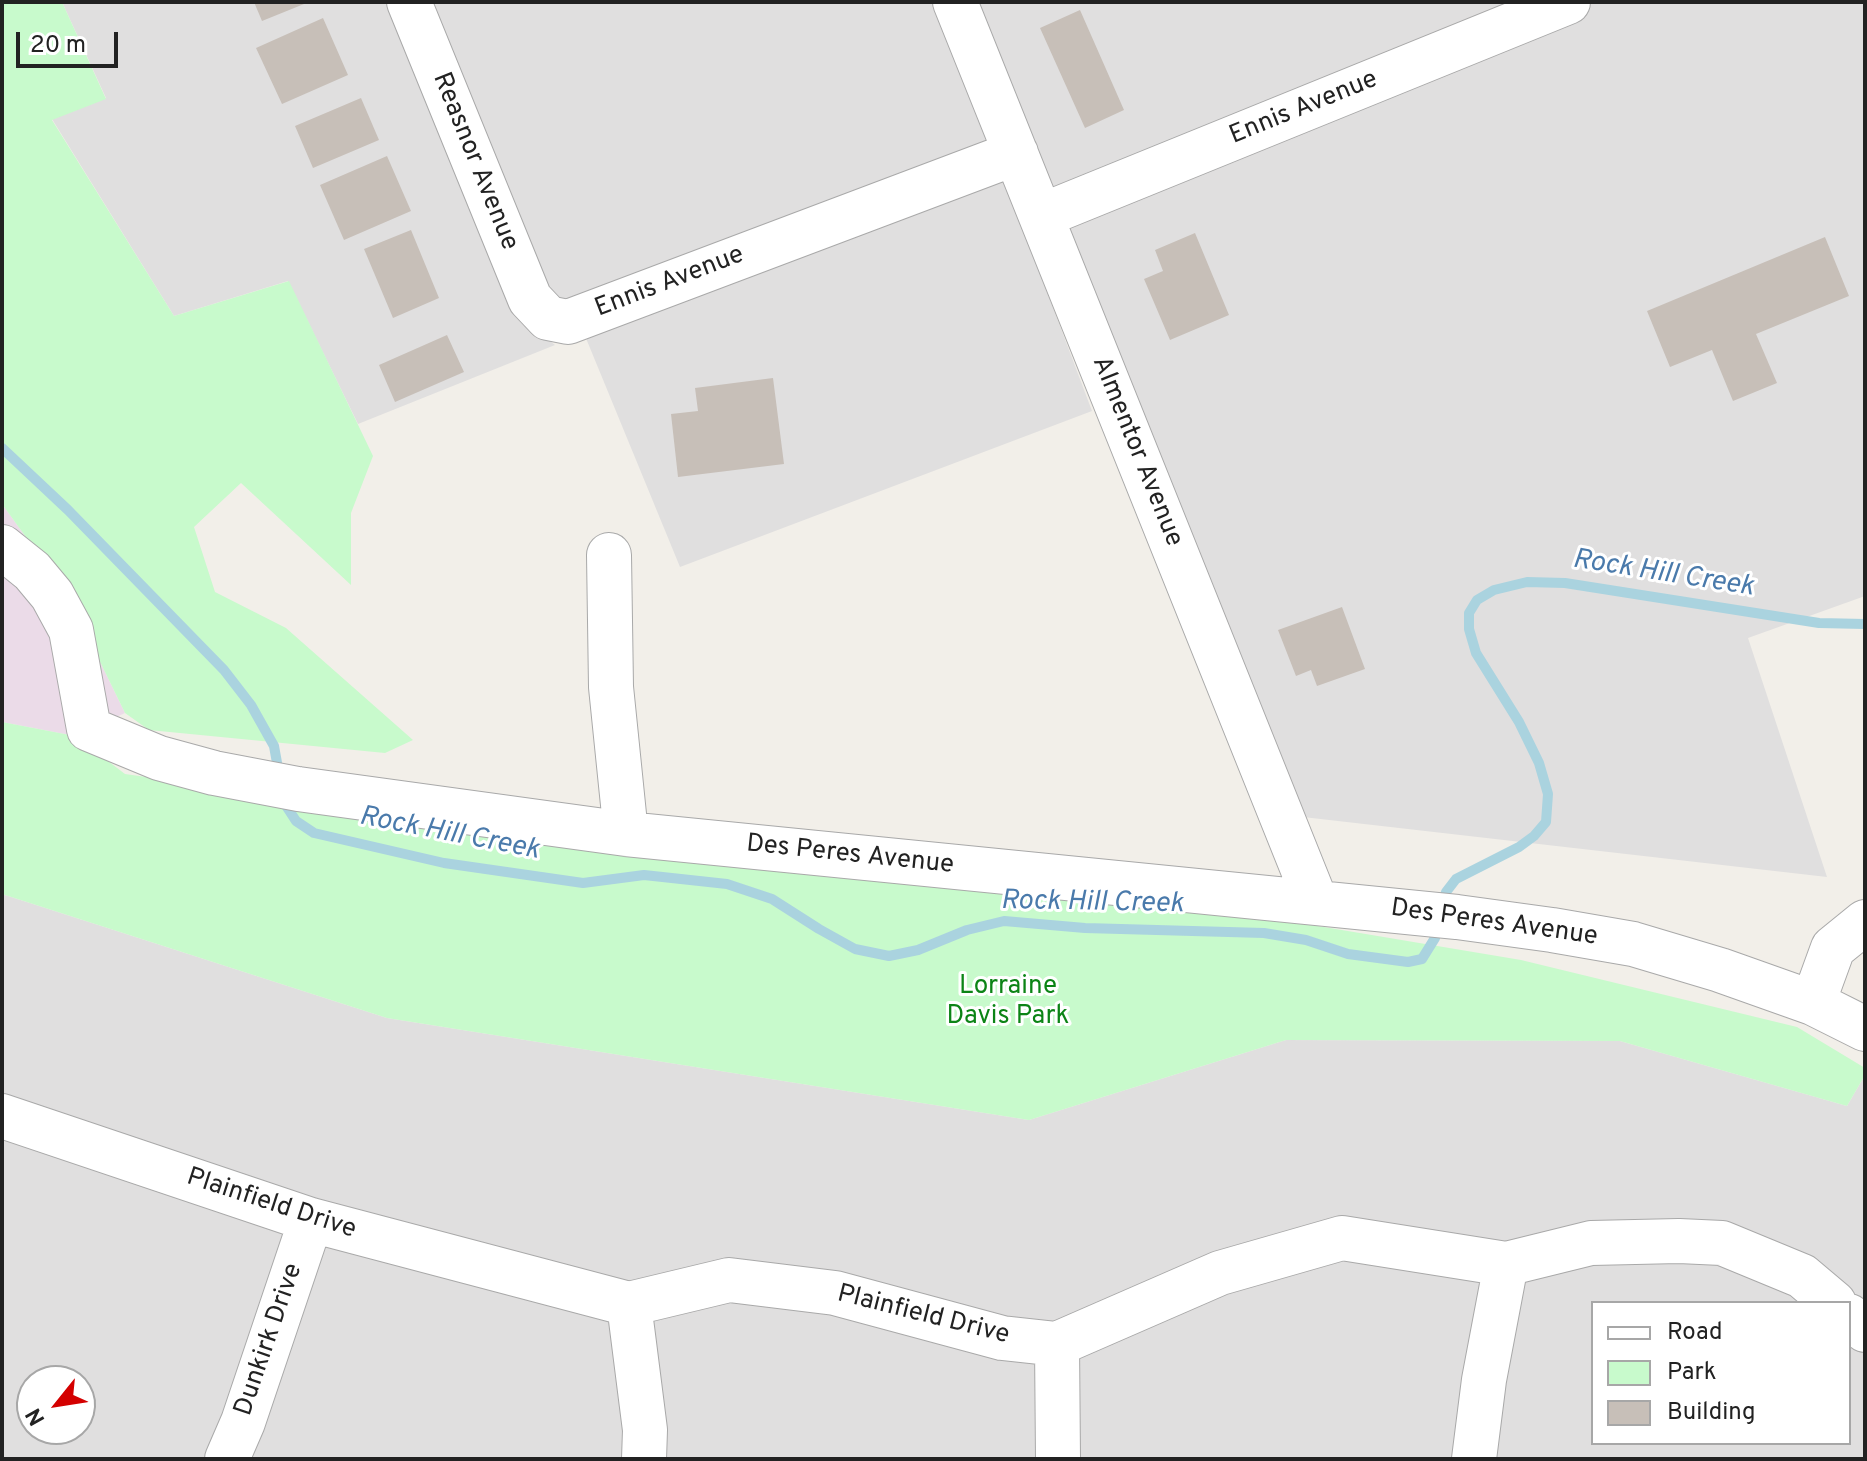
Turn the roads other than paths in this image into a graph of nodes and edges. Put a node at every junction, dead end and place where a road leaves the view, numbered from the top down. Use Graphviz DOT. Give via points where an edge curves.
graph roads {
  1 [pos="409,2"];
  2 [pos="955,2"];
  3 [pos="1568,2"];
  4 [pos="1016,153"];
  5 [pos="1041,216"];
  6 [pos="548,318"];
  7 [pos="2,547"];
  8 [pos="609,555"];
  9 [pos="626,834"];
  10 [pos="1316,902"];
  11 [pos="1865,922"];
  12 [pos="1813,1003"];
  13 [pos="1865,1029"];
  14 [pos="2,1116"];
  15 [pos="311,1220"];
  16 [pos="1506,1264"];
  17 [pos="1832,1301"];
  18 [pos="629,1304"];
  19 [pos="1057,1344"];
  20 [pos="227,1459"];
  21 [pos="644,1459"];
  22 [pos="1058,1459"];
  23 [pos="1474,1459"];
  1 -- 6 [label="street, Reasnor Avenue" via="530,299"];
  2 -- 4 [label="street, Almentor Avenue"];
  3 -- 5 [label="street, Ennis Avenue"];
  4 -- 5 [label="street, Almentor Avenue"];
  4 -- 6 [label="street, Ennis Avenue" via="568,322"];
  5 -- 10 [label="street, Almentor Avenue"];
  7 -- 9 [label="street, Des Peres Avenue" via="52,595 71,630 89,729 159,758 283,786"];
  8 -- 9 [label="street" via="611,687"];
  9 -- 10 [label="street, Des Peres Avenue"];
  10 -- 12 [label="street, Des Peres Avenue" via="1633,944"];
  11 -- 12 [label="street" via="1833,948"];
  12 -- 13 [label="street, Des Peres Avenue"];
  14 -- 15 [label="street, Plainfield Drive"];
  15 -- 18 [label="street, Plainfield Drive"];
  15 -- 20 [label="street, Dunkirk Drive"];
  16 -- 17 [label="street, Plainfield Drive" via="1591,1243 1722,1243 1802,1276"];
  16 -- 19 [label="street, Plainfield Drive" via="1342,1238 1220,1273"];
  16 -- 23 [label="street"];
  18 -- 19 [label="street, Plainfield Drive" via="729,1280 835,1293 1002,1338"];
  18 -- 21 [label="street"];
  19 -- 22 [label="street"];
}
